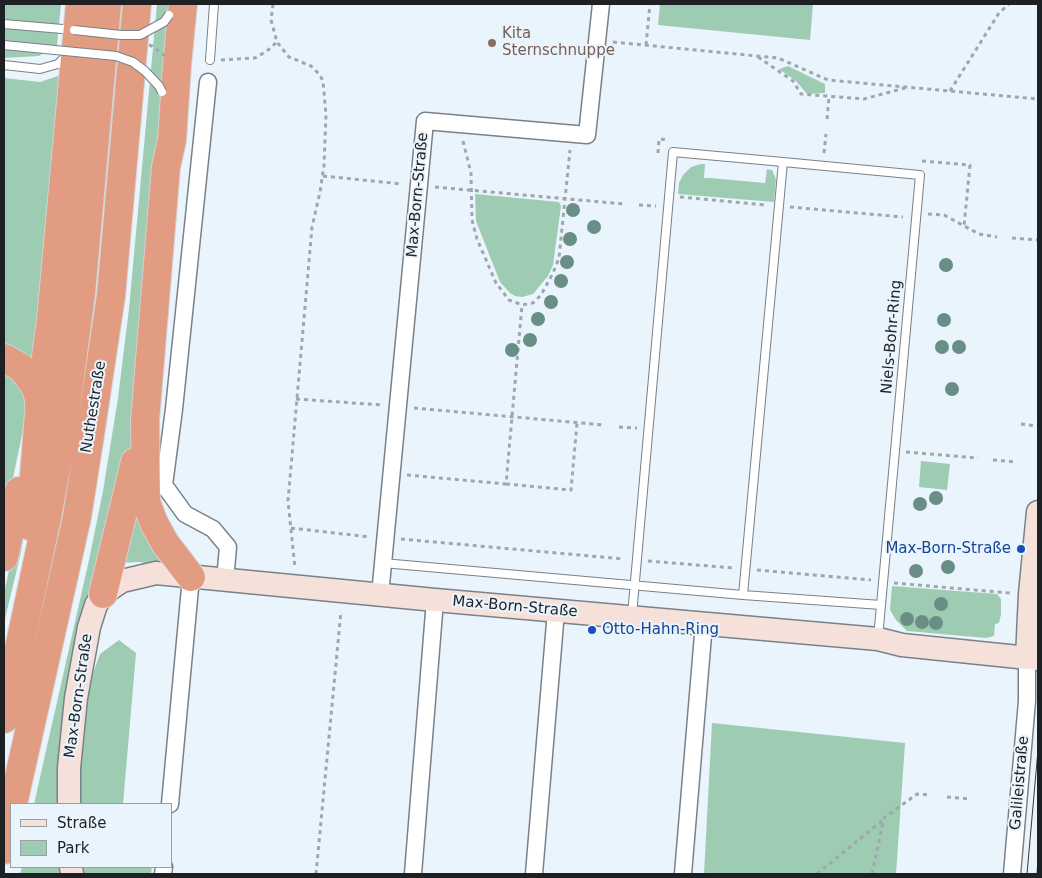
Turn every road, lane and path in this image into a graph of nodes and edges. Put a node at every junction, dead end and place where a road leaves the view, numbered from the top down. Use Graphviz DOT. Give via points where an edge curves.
graph roads {
  1 [pos="80,4"];
  2 [pos="107,4"];
  3 [pos="137,4"];
  4 [pos="214,4"];
  5 [pos="273,4"];
  6 [pos="600,4"];
  7 [pos="650,4"];
  8 [pos="1009,4"];
  9 [pos="175,10"];
  10 [pos="4,24"];
  11 [pos="78,39"];
  12 [pos="597,40"];
  13 [pos="277,42"];
  14 [pos="4,45"];
  15 [pos="646,45"];
  16 [pos="756,56"];
  17 [pos="214,60"];
  18 [pos="4,65"];
  19 [pos="208,82"];
  20 [pos="908,87"];
  21 [pos="950,91"];
  22 [pos="829,97"];
  23 [pos="1038,99"];
  24 [pos="827,119"];
  25 [pos="458,124"];
  26 [pos="571,134"];
  27 [pos="826,134"];
  28 [pos="679,140"];
  29 [pos="815,152"];
  30 [pos="824,153"];
  31 [pos="658,158"];
  32 [pos="921,161"];
  33 [pos="783,162"];
  34 [pos="823,166"];
  35 [pos="166,167"];
  36 [pos="323,176"];
  37 [pos="419,185"];
  38 [pos="471,190"];
  39 [pos="654,196"];
  40 [pos="565,198"];
  41 [pos="624,204"];
  42 [pos="654,206"];
  43 [pos="917,213"];
  44 [pos="964,226"];
  45 [pos="998,237"];
  46 [pos="1012,238"];
  47 [pos="1038,240"];
  48 [pos="522,305"];
  49 [pos="4,358"];
  50 [pos="296,399"];
  51 [pos="40,401"];
  52 [pos="398,407"];
  53 [pos="512,417"];
  54 [pos="636,418"];
  55 [pos="145,420"];
  56 [pos="577,423"];
  57 [pos="1021,424"];
  58 [pos="604,425"];
  59 [pos="619,426"];
  60 [pos="1038,426"];
  61 [pos="635,428"];
  62 [pos="648,429"];
  63 [pos="634,437"];
  64 [pos="895,451"];
  65 [pos="978,458"];
  66 [pos="993,460"];
  67 [pos="1017,462"];
  68 [pos="391,474"];
  69 [pos="506,484"];
  70 [pos="1038,512"];
  71 [pos="291,528"];
  72 [pos="385,538"];
  73 [pos="625,550"];
  74 [pos="4,557"];
  75 [pos="624,559"];
  76 [pos="636,560"];
  77 [pos="383,563"];
  78 [pos="746,569"];
  79 [pos="191,577"];
  80 [pos="226,580"];
  81 [pos="883,582"];
  82 [pos="634,586"];
  83 [pos="298,587"];
  84 [pos="343,592"];
  85 [pos="1004,592"];
  86 [pos="103,594"];
  87 [pos="380,595"];
  88 [pos="743,596"];
  89 [pos="435,600"];
  90 [pos="881,605"];
  91 [pos="556,611"];
  92 [pos="631,618"];
  93 [pos="704,623"];
  94 [pos="878,639"];
  95 [pos="21,640"];
  96 [pos="1033,658"];
  97 [pos="4,719"];
  98 [pos="931,795"];
  99 [pos="947,797"];
  100 [pos="971,799"];
  101 [pos="13,803"];
  102 [pos="70,803"];
  103 [pos="170,803"];
  104 [pos="884,818"];
  105 [pos="10,819"];
  106 [pos="4,850"];
  107 [pos="316,874"];
  108 [pos="414,874"];
  109 [pos="534,874"];
  110 [pos="683,874"];
  111 [pos="817,874"];
  112 [pos="872,874"];
  113 [pos="1012,874"];
  1 -- 11 [label="highway"];
  2 -- 95 [label="highway, Nuthestraße" via="81,293 62,436"];
  3 -- 101 [label="highway, Nuthestraße" via="111,296 87,454 77,517"];
  4 -- 17 [label="lane"];
  5 -- 13 [label="path" via="271,20"];
  6 -- 12 [label="street"];
  7 -- 15 [label="path"];
  8 -- 21 [label="path" via="998,14"];
  9 -- 10 [label="lane, bridge" via="164,22 140,35"];
  9 -- 35 [label="highway" via="177,65 172,140"];
  11 -- 18 [label="lane" via="58,64 40,69"];
  11 -- 51 [label="highway"];
  12 -- 15 [label="path"];
  12 -- 26 [label="street" via="587,135"];
  13 -- 17 [label="path" via="255,58"];
  13 -- 36 [label="path" via="289,57 316,70 323,81 327,128"];
  14 -- 35 [label="lane, bridge" via="116,56 145,71 159,86 165,105"];
  15 -- 16 [label="path"];
  16 -- 20 [label="path" via="778,58 828,80"];
  16 -- 22 [label="path" via="793,82 801,94"];
  19 -- 80 [label="street" via="164,485 185,514 213,529 228,547"];
  20 -- 21 [label="path"];
  20 -- 22 [label="path" via="864,99"];
  21 -- 23 [label="path"];
  22 -- 24 [label="path"];
  25 -- 26 [label="street, Max-Born-Straße"];
  25 -- 37 [label="street, Max-Born-Straße" via="425,121"];
  25 -- 38 [label="path" via="471,173"];
  26 -- 40 [label="path"];
  27 -- 30 [label="path"];
  28 -- 31 [label="path" via="659,139"];
  29 -- 30 [label="path"];
  30 -- 34 [label="path"];
  32 -- 44 [label="path" via="970,165"];
  33 -- 34 [label="lane, Niels-Bohr-Ring"];
  33 -- 62 [label="lane, Niels-Bohr-Ring" via="673,152"];
  33 -- 78 [label="lane"];
  34 -- 43 [label="lane, Niels-Bohr-Ring" via="920,175"];
  35 -- 55 [label="highway"];
  36 -- 37 [label="path"];
  36 -- 50 [label="path" via="312,227"];
  37 -- 38 [label="path"];
  37 -- 52 [label="street, Max-Born-Straße"];
  38 -- 40 [label="path"];
  38 -- 48 [label="path" via="472,220 489,270 509,300"];
  39 -- 42 [label="path"];
  40 -- 41 [label="path"];
  40 -- 48 [label="path" via="558,258 553,273 541,295 533,303"];
  43 -- 44 [label="path" via="944,215"];
  43 -- 64 [label="lane, Niels-Bohr-Ring"];
  44 -- 45 [label="path" via="979,234"];
  46 -- 47 [label="path"];
  48 -- 53 [label="path"];
  49 -- 51 [label="highway" via="28,375"];
  50 -- 52 [label="path"];
  50 -- 71 [label="path" via="288,501"];
  51 -- 74 [label="highway"];
  51 -- 95 [label="highway"];
  52 -- 53 [label="path"];
  52 -- 68 [label="street, Max-Born-Straße"];
  53 -- 56 [label="path"];
  53 -- 69 [label="path"];
  54 -- 61 [label="path"];
  55 -- 79 [label="highway" via="146,502 166,543"];
  55 -- 86 [label="highway"];
  56 -- 58 [label="path"];
  56 -- 69 [label="path" via="571,490"];
  57 -- 60 [label="path"];
  59 -- 61 [label="path"];
  61 -- 62 [label="path"];
  61 -- 63 [label="path"];
  62 -- 76 [label="lane, Niels-Bohr-Ring"];
  64 -- 65 [label="path"];
  64 -- 81 [label="lane, Niels-Bohr-Ring"];
  66 -- 67 [label="path"];
  68 -- 69 [label="path"];
  68 -- 72 [label="street, Max-Born-Straße"];
  70 -- 96 [label="street, Galileistraße" via="1030,594"];
  71 -- 72 [label="path"];
  71 -- 83 [label="path"];
  72 -- 75 [label="path"];
  72 -- 77 [label="street, Max-Born-Straße"];
  73 -- 75 [label="path"];
  75 -- 76 [label="path"];
  76 -- 78 [label="path"];
  76 -- 82 [label="lane, Niels-Bohr-Ring"];
  77 -- 82 [label="lane"];
  77 -- 87 [label="street, Max-Born-Straße"];
  78 -- 81 [label="path"];
  78 -- 88 [label="lane"];
  79 -- 80 [label="street, Max-Born-Straße"];
  79 -- 86 [label="street, Max-Born-Straße" via="156,573 122,582"];
  79 -- 103 [label="street"];
  80 -- 83 [label="street, Max-Born-Straße"];
  81 -- 85 [label="path"];
  81 -- 90 [label="lane, Niels-Bohr-Ring"];
  82 -- 88 [label="lane"];
  82 -- 92 [label="lane, Niels-Bohr-Ring"];
  83 -- 84 [label="street, Max-Born-Straße"];
  84 -- 87 [label="street, Max-Born-Straße"];
  84 -- 107 [label="path"];
  86 -- 102 [label="street, Max-Born-Straße" via="89,627 76,698 69,768"];
  87 -- 89 [label="street, Max-Born-Straße"];
  88 -- 90 [label="lane"];
  89 -- 91 [label="street, Max-Born-Straße"];
  89 -- 108 [label="street"];
  90 -- 94 [label="lane, Niels-Bohr-Ring"];
  91 -- 92 [label="street, Max-Born-Straße"];
  91 -- 109 [label="street"];
  92 -- 93 [label="street, Max-Born-Straße"];
  93 -- 94 [label="street, Max-Born-Straße"];
  93 -- 110 [label="street"];
  94 -- 96 [label="street, Max-Born-Straße" via="902,645"];
  95 -- 97 [label="highway, Nuthestraße"];
  96 -- 113 [label="street, Galileistraße"];
  98 -- 104 [label="path" via="916,794"];
  99 -- 100 [label="path"];
  104 -- 111 [label="path"];
  104 -- 112 [label="path"];
  105 -- 106 [label="highway"];
}
